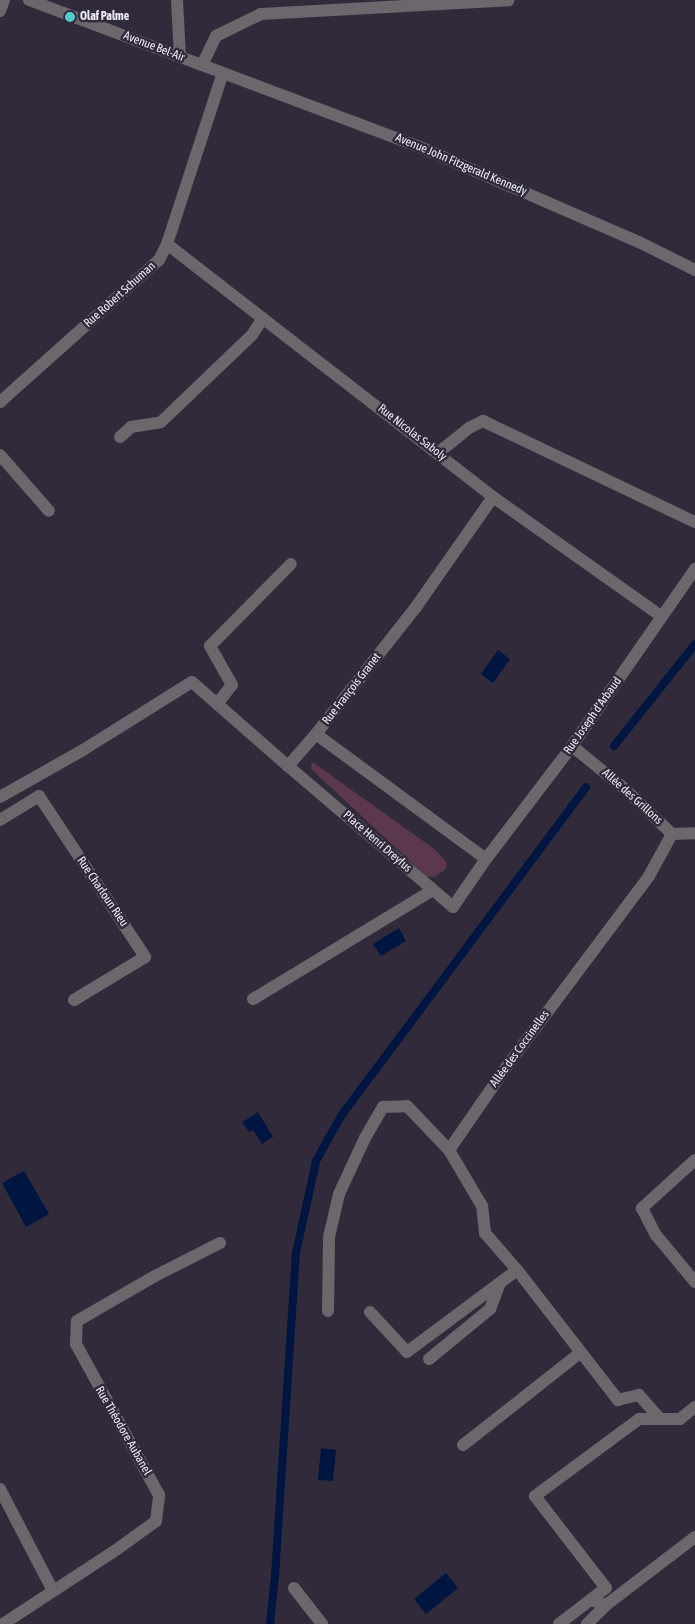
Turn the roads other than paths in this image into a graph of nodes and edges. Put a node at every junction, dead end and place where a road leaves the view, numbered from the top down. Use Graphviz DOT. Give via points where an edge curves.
graph roads {
  1 [pos="4,0"];
  2 [pos="29,0"];
  3 [pos="177,0"];
  4 [pos="509,0"];
  5 [pos="475,1"];
  6 [pos="403,3"];
  7 [pos="0,11"];
  8 [pos="180,57"];
  9 [pos="202,65"];
  10 [pos="223,73"];
  11 [pos="167,244"];
  12 [pos="695,270"];
  13 [pos="264,318"];
  14 [pos="0,402"];
  15 [pos="120,437"];
  16 [pos="438,454"];
  17 [pos="0,456"];
  18 [pos="493,497"];
  19 [pos="49,511"];
  20 [pos="695,522"];
  21 [pos="291,564"];
  22 [pos="695,569"];
  23 [pos="661,616"];
  24 [pos="217,704"];
  25 [pos="316,734"];
  26 [pos="572,746"];
  27 [pos="288,766"];
  28 [pos="0,797"];
  29 [pos="0,820"];
  30 [pos="695,833"];
  31 [pos="672,834"];
  32 [pos="486,860"];
  33 [pos="433,890"];
  34 [pos="253,999"];
  35 [pos="74,1000"];
  36 [pos="449,1150"];
  37 [pos="695,1160"];
  38 [pos="220,1243"];
  39 [pos="518,1270"];
  40 [pos="695,1282"];
  41 [pos="500,1283"];
  42 [pos="328,1311"];
  43 [pos="370,1312"];
  44 [pos="580,1353"];
  45 [pos="429,1358"];
  46 [pos="695,1407"];
  47 [pos="660,1419"];
  48 [pos="463,1445"];
  49 [pos="0,1489"];
  50 [pos="695,1537"];
  51 [pos="294,1588"];
  52 [pos="53,1591"];
  53 [pos="591,1600"];
  54 [pos="606,1605"];
  55 [pos="3,1624"];
  56 [pos="322,1624"];
  57 [pos="559,1624"];
  58 [pos="587,1624"];
  1 -- 7 [label="street"];
  2 -- 8 [label="street, Avenue Bel-Air"];
  3 -- 8 [label="street"];
  4 -- 5 [label="street"];
  5 -- 6 [label="street"];
  6 -- 9 [label="street" via="261,14 216,36"];
  8 -- 9 [label="street, Avenue Bel-Air"];
  9 -- 10 [label="street, Avenue Bel-Air"];
  10 -- 11 [label="street, Rue Robert Schuman"];
  10 -- 12 [label="street, Avenue John Fitzgerald Kennedy" via="420,147 639,242"];
  11 -- 13 [label="street, Rue Nicolas Saboly"];
  11 -- 14 [label="street, Rue Robert Schuman" via="159,260"];
  13 -- 15 [label="street" via="252,335 161,422 131,427"];
  13 -- 16 [label="street, Rue Nicolas Saboly"];
  16 -- 18 [label="street, Rue Nicolas Saboly"];
  16 -- 20 [label="street" via="469,428 484,421"];
  17 -- 19 [label="street"];
  18 -- 23 [label="street, Rue Nicolas Saboly"];
  18 -- 25 [label="street, Rue François Granet" via="416,607"];
  21 -- 24 [label="street" via="210,646 232,685"];
  22 -- 23 [label="street, Rue Joseph d'Arbaud"];
  23 -- 26 [label="street, Rue Joseph d'Arbaud"];
  24 -- 27 [label="street, Place Henri Dreyfus"];
  24 -- 28 [label="street, Place Henri Dreyfus" via="192,682"];
  25 -- 27 [label="street"];
  25 -- 32 [label="street, Rue François Granet"];
  26 -- 31 [label="street, Allée des Grillons"];
  26 -- 32 [label="street, Rue Joseph d'Arbaud"];
  27 -- 33 [label="street, Place Henri Dreyfus"];
  29 -- 35 [label="street, Rue Charloun Rieu" via="39,796 145,957"];
  30 -- 31 [label="street, Allée des Grillons"];
  31 -- 36 [label="street, Allée des Coccinelles" via="649,876 507,1066"];
  32 -- 33 [label="street, Place Henri Dreyfus" via="453,907"];
  33 -- 34 [label="street"];
  36 -- 39 [label="street" via="482,1206 484,1232"];
  36 -- 42 [label="street" via="407,1106 383,1107 339,1194 329,1237"];
  37 -- 40 [label="street" via="642,1208 656,1235"];
  38 -- 52 [label="street, Rue Théodore Aubanel" via="77,1321 76,1344 159,1495 156,1521"];
  39 -- 41 [label="street"];
  39 -- 44 [label="street"];
  41 -- 43 [label="street" via="407,1352"];
  41 -- 45 [label="street" via="490,1309"];
  44 -- 47 [label="street" via="618,1400 639,1395"];
  44 -- 48 [label="street"];
  46 -- 47 [label="street" via="680,1420"];
  47 -- 53 [label="street" via="639,1419 535,1496 606,1588"];
  49 -- 52 [label="street"];
  50 -- 54 [label="street"];
  51 -- 56 [label="street"];
  52 -- 55 [label="street, Rue Théodore Aubanel"];
  53 -- 54 [label="street"];
  53 -- 57 [label="street"];
  54 -- 58 [label="street"];
}
